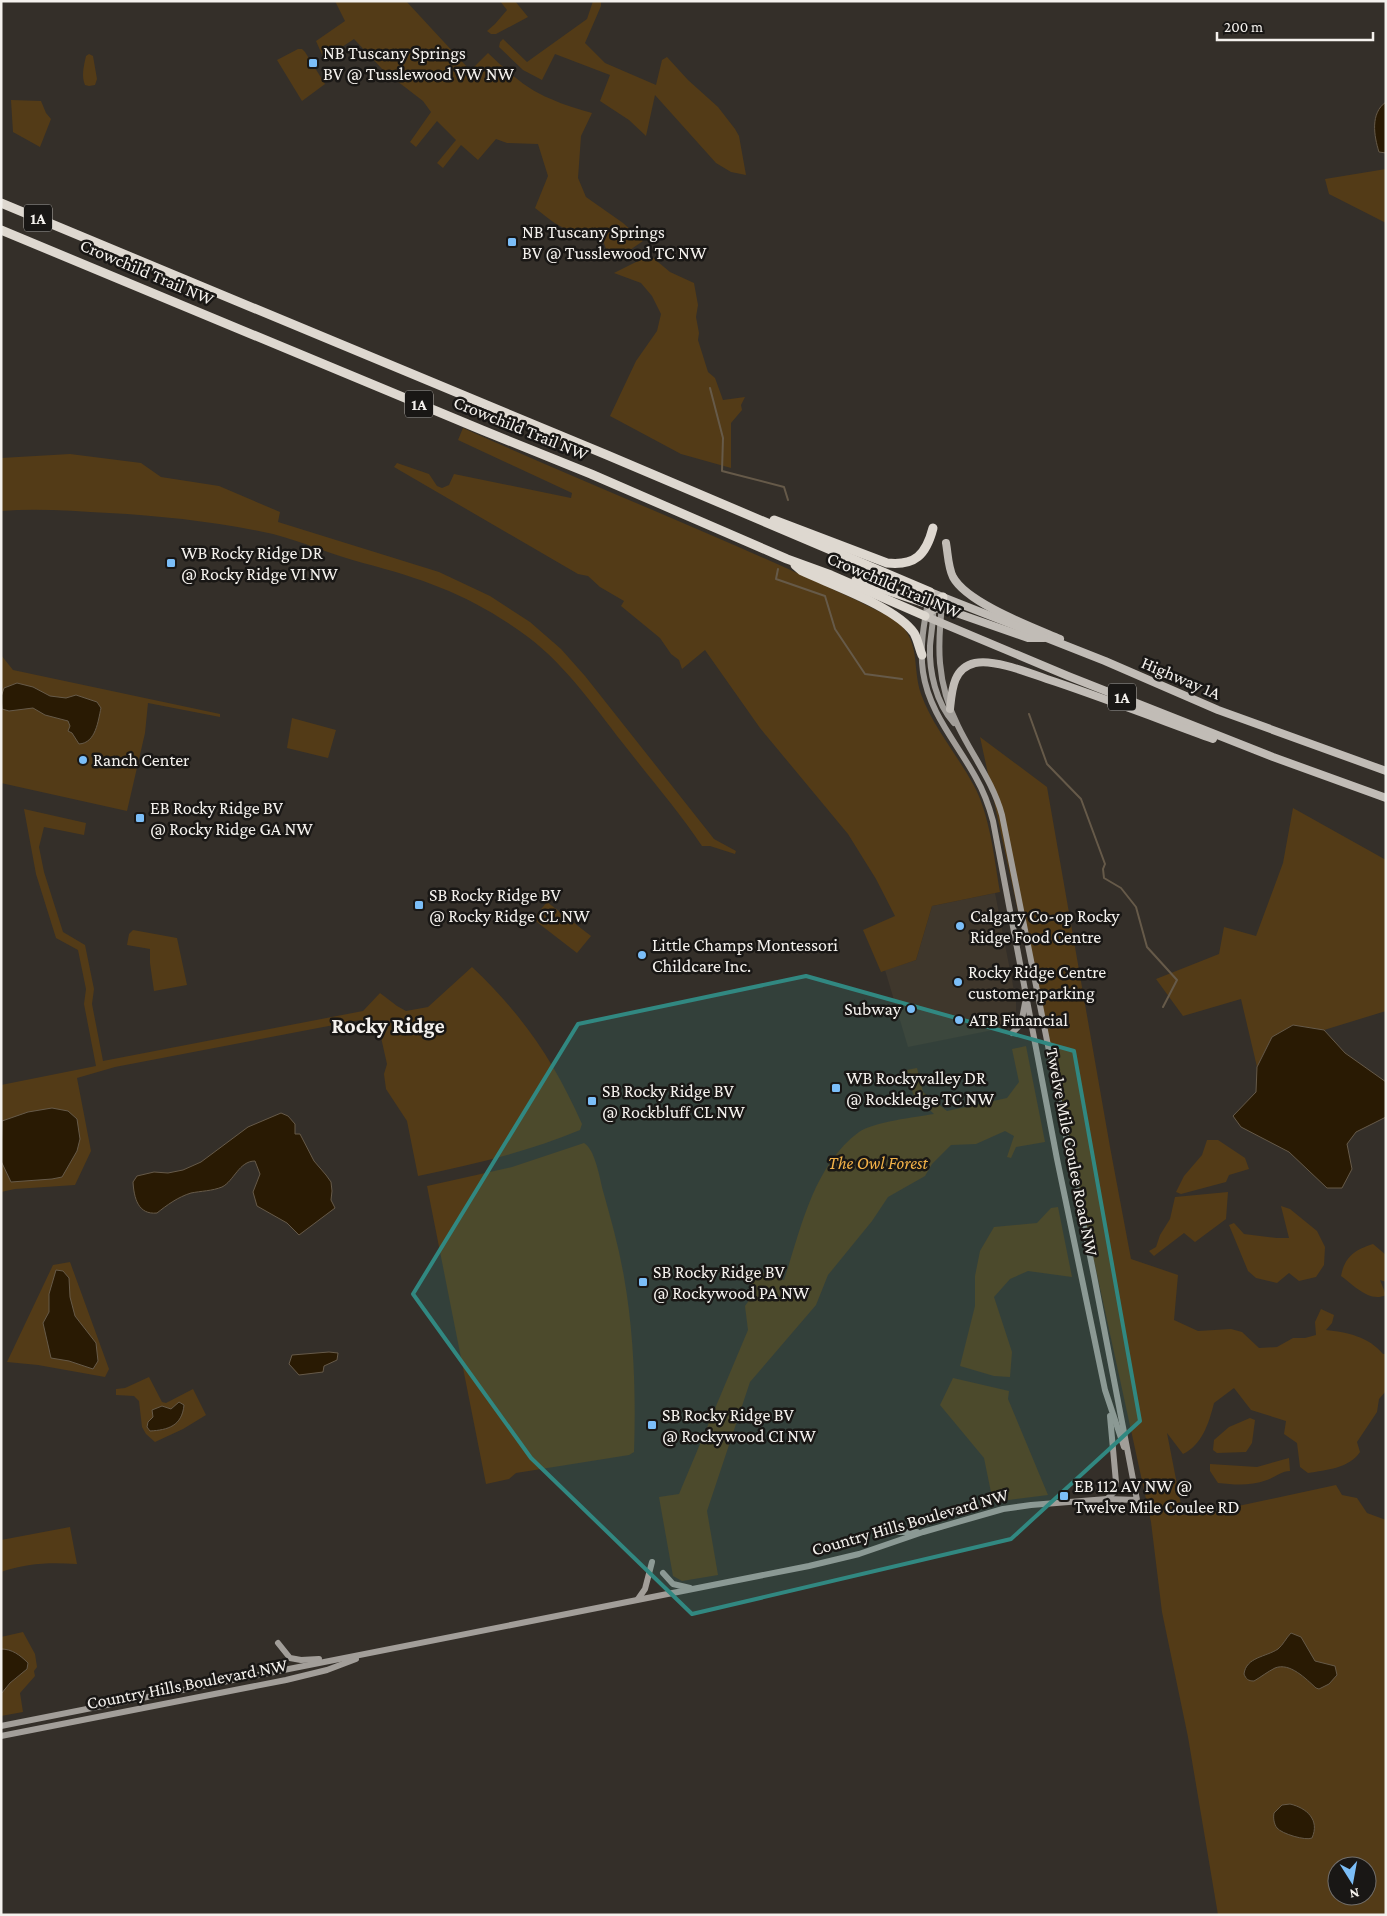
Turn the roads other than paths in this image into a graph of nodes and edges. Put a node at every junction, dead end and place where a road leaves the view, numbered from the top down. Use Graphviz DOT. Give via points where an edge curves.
graph roads {
  1 [pos="1,203"];
  2 [pos="1,230"];
  3 [pos="697,492"];
  4 [pos="933,528"];
  5 [pos="946,543"];
  6 [pos="787,559"];
  7 [pos="831,575"];
  8 [pos="930,592"];
  9 [pos="943,597"];
  10 [pos="966,605"];
  11 [pos="934,606"];
  12 [pos="933,619"];
  13 [pos="1044,638"];
  14 [pos="922,655"];
  15 [pos="1094,657"];
  16 [pos="950,709"];
  17 [pos="959,728"];
  18 [pos="1273,757"];
  19 [pos="1386,770"];
  20 [pos="1386,798"];
  21 [pos="1026,997"];
  22 [pos="1012,1033"];
  23 [pos="1108,1403"];
  24 [pos="1129,1462"];
  25 [pos="1107,1499"];
  26 [pos="1137,1500"];
  27 [pos="889,1530"];
  28 [pos="923,1532"];
  29 [pos="652,1562"];
  30 [pos="663,1573"];
  31 [pos="693,1589"];
  32 [pos="638,1600"];
  33 [pos="278,1643"];
  34 [pos="376,1652"];
  35 [pos="334,1659"];
  36 [pos="1,1726"];
  37 [pos="1,1736"];
  1 -- 3 [label="highway, Crowchild Trail NW / 1A"];
  2 -- 6 [label="highway, Crowchild Trail NW / 1A" via="591,474"];
  3 -- 4 [label="highway" via="886,563 908,562 920,556 928,545"];
  3 -- 8 [label="highway, Crowchild Trail NW / 1A"];
  5 -- 15 [label="main road" via="953,576 964,590 983,603"];
  6 -- 7 [label="highway, Crowchild Trail NW / 1A"];
  6 -- 14 [label="highway" via="802,571 901,619 915,635"];
  7 -- 11 [label="highway" via="853,579"];
  7 -- 12 [label="highway, Crowchild Trail NW / 1A"];
  8 -- 9 [label="main road, Crowchild Trail NW / 1A"];
  8 -- 11 [label="main road, Twelve Mile Coulee Road NW"];
  9 -- 10 [label="main road, Crowchild Trail NW / 1A"];
  9 -- 11 [label="highway"];
  10 -- 13 [label="main road, Highway 1A / 1A"];
  11 -- 12 [label="main road"];
  11 -- 12 [label="main road, Twelve Mile Coulee Road NW"];
  11 -- 13 [label="main road" via="1028,638"];
  12 -- 14 [label="main road, Twelve Mile Coulee Road NW"];
  12 -- 16 [label="main road, Twelve Mile Coulee Road NW" via="941,679"];
  12 -- 17 [label="main road" via="930,654 935,686 948,716"];
  12 -- 18 [label="main road, Crowchild Trail NW / 1A"];
  13 -- 15 [label="main road, Highway 1A / 1A"];
  14 -- 21 [label="main road, Twelve Mile Coulee Road NW" via="925,685 931,702 976,777 993,821"];
  15 -- 19 [label="main road, Highway 1A / 1A" via="1218,710"];
  16 -- 17 [label="main road, Twelve Mile Coulee Road NW"];
  16 -- 18 [label="main road" via="953,682 961,671 977,662 997,664 1246,752"];
  17 -- 24 [label="main road, Twelve Mile Coulee Road NW" via="997,796 1002,815"];
  18 -- 20 [label="main road, 1A"];
  21 -- 22 [label="main road" via="1021,1024"];
  21 -- 23 [label="main road, Twelve Mile Coulee Road NW"];
  23 -- 24 [label="main road, Twelve Mile Coulee Road NW"];
  23 -- 25 [label="main road" via="1116,1482 1114,1492"];
  24 -- 26 [label="main road, Twelve Mile Coulee Road NW"];
  25 -- 26 [label="main road, Country Hills Boulevard NW"];
  25 -- 28 [label="main road, Country Hills Boulevard NW" via="1018,1506"];
  27 -- 28 [label="main road"];
  28 -- 31 [label="main road, Country Hills Boulevard NW" via="838,1560"];
  29 -- 32 [label="main road" via="645,1589"];
  30 -- 31 [label="main road" via="673,1584"];
  31 -- 32 [label="main road, Country Hills Boulevard NW"];
  32 -- 34 [label="main road, Country Hills Boulevard NW"];
  33 -- 35 [label="main road" via="290,1658"];
  34 -- 35 [label="main road, Country Hills Boulevard NW"];
  34 -- 37 [label="main road, Country Hills Boulevard NW" via="327,1670 286,1680"];
  35 -- 36 [label="main road, Country Hills Boulevard NW"];
}
